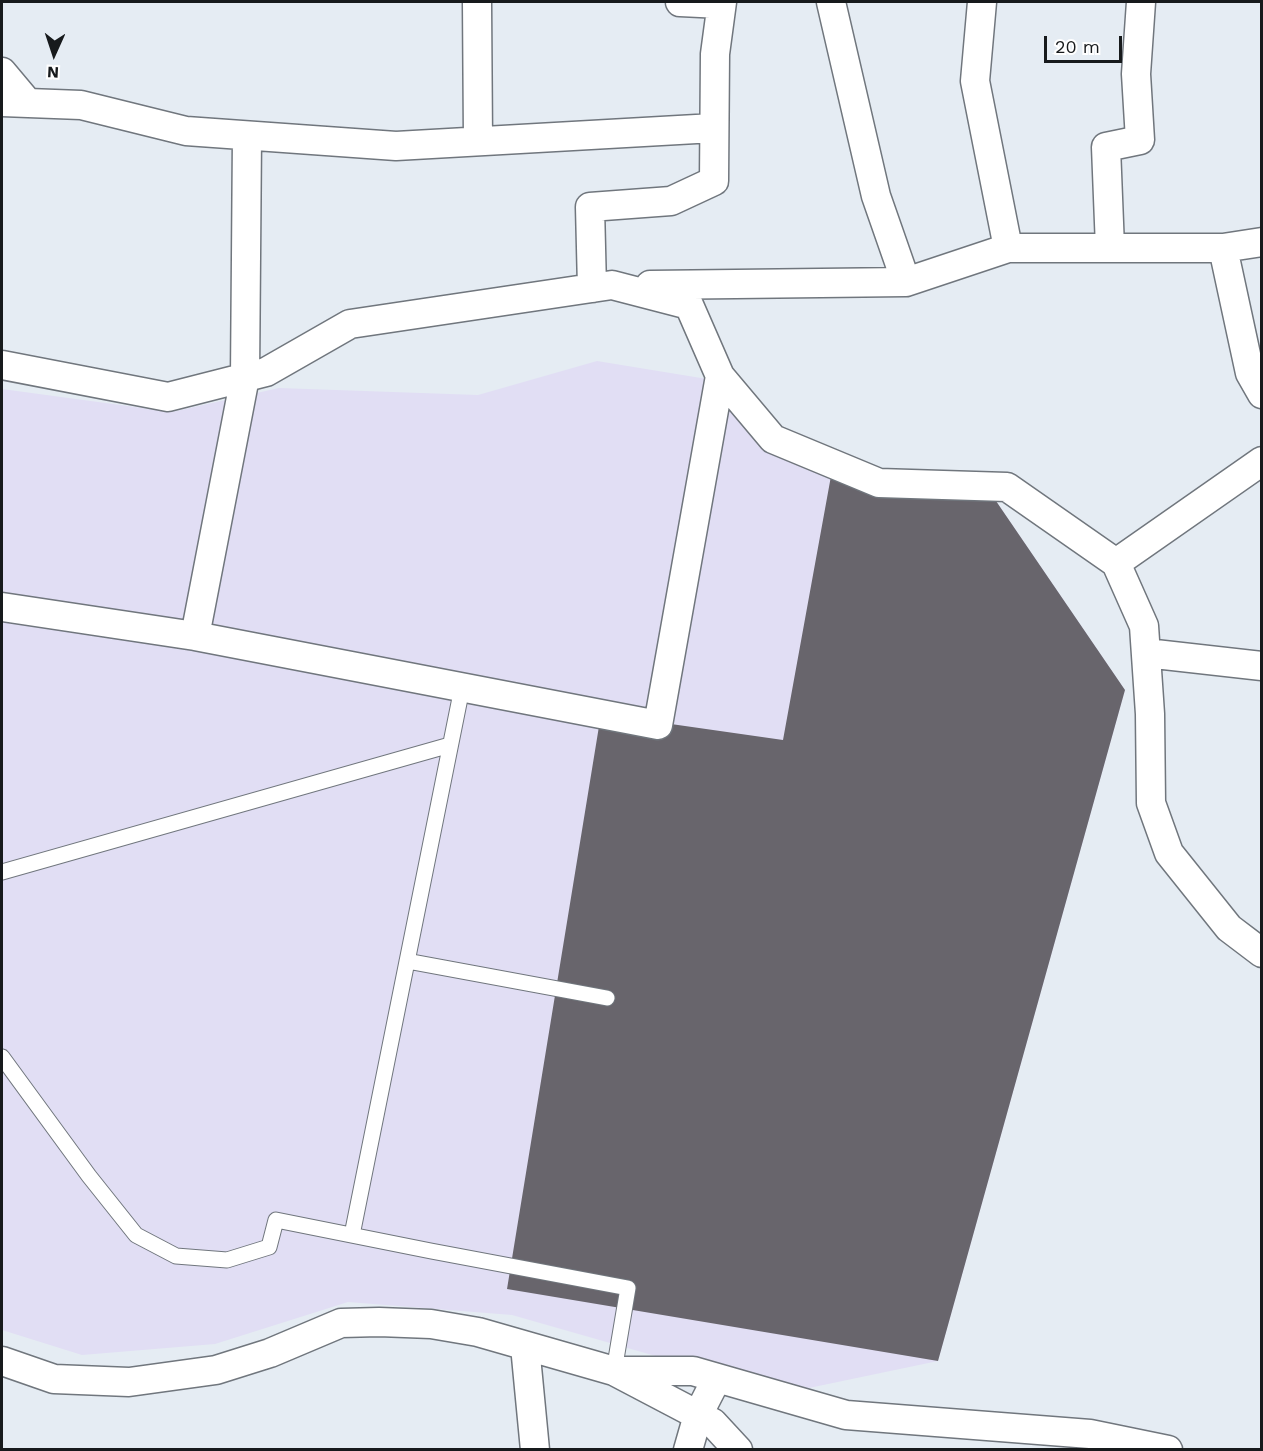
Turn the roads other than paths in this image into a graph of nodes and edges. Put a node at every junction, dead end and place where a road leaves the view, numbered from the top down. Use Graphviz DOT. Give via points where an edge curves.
graph roads {
  1 [pos="477,2"];
  2 [pos="680,2"];
  3 [pos="831,2"];
  4 [pos="982,2"];
  5 [pos="1141,2"];
  6 [pos="722,3"];
  7 [pos="2,72"];
  8 [pos="15,103"];
  9 [pos="714,128"];
  10 [pos="247,136"];
  11 [pos="478,141"];
  12 [pos="1262,242"];
  13 [pos="1008,248"];
  14 [pos="1110,248"];
  15 [pos="1223,248"];
  16 [pos="906,282"];
  17 [pos="602,286"];
  18 [pos="2,365"];
  19 [pos="720,376"];
  20 [pos="245,377"];
  21 [pos="1262,394"];
  22 [pos="1262,461"];
  23 [pos="1116,563"];
  24 [pos="2,607"];
  25 [pos="195,636"];
  26 [pos="1146,653"];
  27 [pos="1262,666"];
  28 [pos="462,688"];
  29 [pos="450,744"];
  30 [pos="2,872"];
  31 [pos="1262,953"];
  32 [pos="407,961"];
  33 [pos="607,998"];
  34 [pos="2,1057"];
  35 [pos="352,1235"];
  36 [pos="525,1346"];
  37 [pos="2,1361"];
  38 [pos="614,1371"];
  39 [pos="717,1378"];
  40 [pos="698,1415"];
  41 [pos="1083,1442"];
  42 [pos="535,1449"];
  43 [pos="688,1449"];
  44 [pos="738,1449"];
  45 [pos="1168,1449"];
  1 -- 11 [label="street"];
  2 -- 6 [label="street"];
  3 -- 16 [label="street" via="876,195"];
  4 -- 13 [label="street" via="975,81"];
  5 -- 14 [label="street" via="1136,74 1140,141 1106,147"];
  6 -- 9 [label="street" via="714,54"];
  7 -- 8 [label="street"];
  8 -- 10 [label="street" via="81,105 186,132"];
  9 -- 11 [label="street"];
  9 -- 17 [label="street" via="714,181 670,201 590,207"];
  10 -- 11 [label="street" via="396,146"];
  10 -- 20 [label="street"];
  12 -- 15 [label="street"];
  13 -- 14 [label="street"];
  13 -- 16 [label="street"];
  14 -- 15 [label="street"];
  15 -- 21 [label="street" via="1250,374"];
  16 -- 17 [label="street"];
  17 -- 19 [label="street" via="689,305"];
  17 -- 20 [label="street" via="350,324 266,372"];
  18 -- 20 [label="street" via="168,397"];
  19 -- 23 [label="street" via="773,439 879,483 1007,487"];
  19 -- 28 [label="street" via="658,725"];
  20 -- 25 [label="street"];
  22 -- 23 [label="street"];
  23 -- 26 [label="street" via="1144,627"];
  24 -- 25 [label="street"];
  25 -- 28 [label="street"];
  26 -- 27 [label="street"];
  26 -- 31 [label="street" via="1151,803 1169,853 1229,928"];
  28 -- 29 [label="lane"];
  29 -- 30 [label="lane"];
  29 -- 32 [label="lane"];
  32 -- 33 [label="lane"];
  32 -- 35 [label="lane"];
  34 -- 35 [label="lane" via="136,1235 176,1256 227,1260 269,1247 276,1220"];
  35 -- 38 [label="lane" via="628,1288"];
  36 -- 37 [label="street" via="431,1324 360,1322 341,1323 270,1353 216,1370 129,1382 54,1379"];
  36 -- 38 [label="street"];
  36 -- 42 [label="street"];
  38 -- 39 [label="street" via="693,1371"];
  38 -- 40 [label="street"];
  39 -- 40 [label="street"];
  39 -- 41 [label="street" via="846,1415"];
  40 -- 43 [label="street"];
  40 -- 44 [label="street" via="713,1423"];
  41 -- 45 [label="street"];
}
